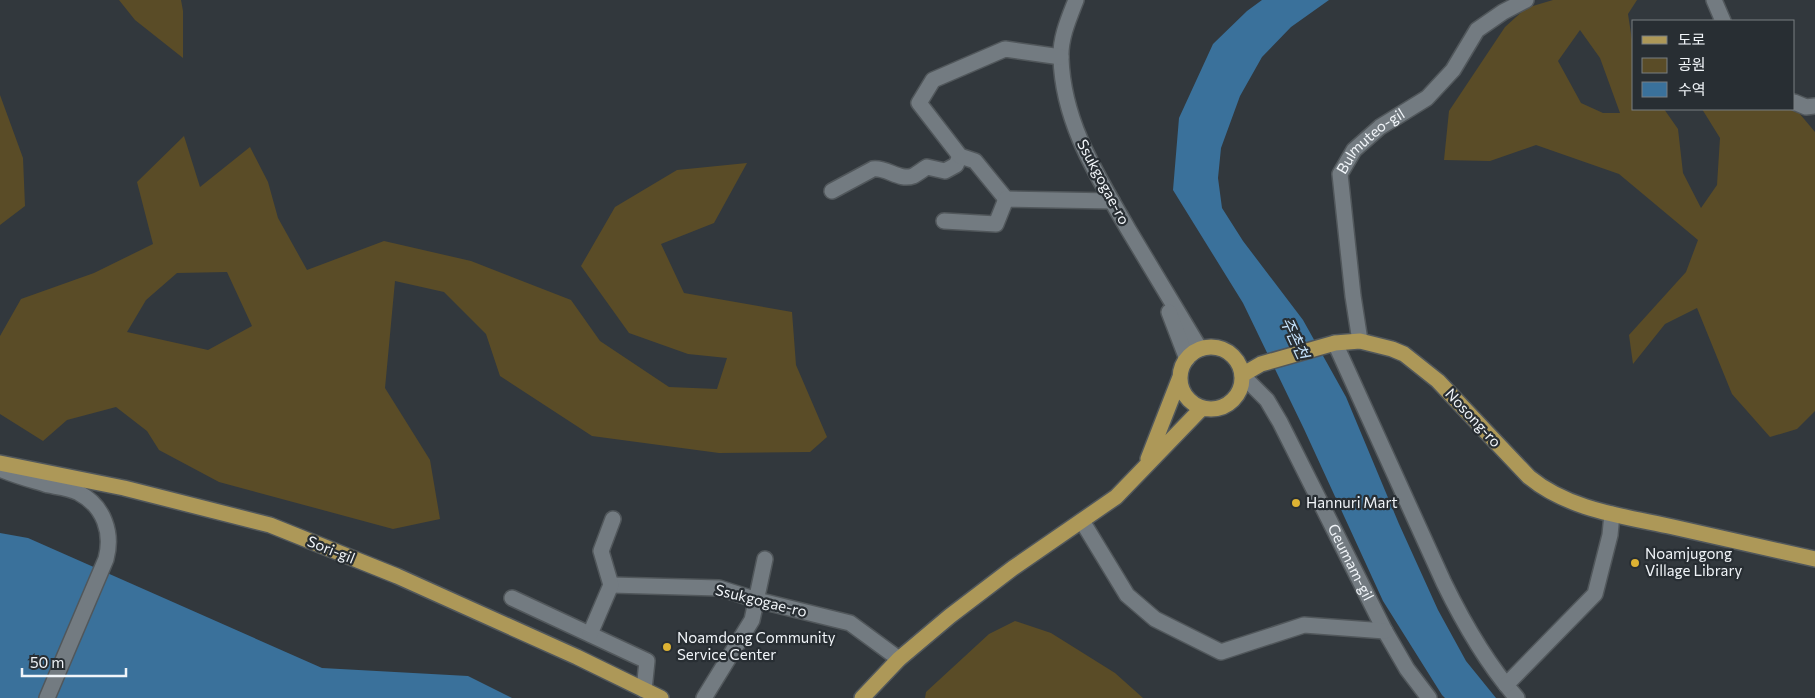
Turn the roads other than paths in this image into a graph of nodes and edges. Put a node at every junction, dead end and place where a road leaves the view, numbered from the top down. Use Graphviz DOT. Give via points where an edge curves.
graph roads {
  1 [pos="1076,0"];
  2 [pos="1526,0"];
  3 [pos="1714,0"];
  4 [pos="1724,20"];
  5 [pos="1061,57"];
  6 [pos="1795,102"];
  7 [pos="1815,106"];
  8 [pos="960,156"];
  9 [pos="832,191"];
  10 [pos="1006,199"];
  11 [pos="1112,201"];
  12 [pos="944,221"];
  13 [pos="1155,275"];
  14 [pos="1360,341"];
  15 [pos="1332,344"];
  16 [pos="1200,349"];
  17 [pos="1187,359"];
  18 [pos="1242,375"];
  19 [pos="1180,377"];
  20 [pos="1202,408"];
  21 [pos="0,462"];
  22 [pos="1145,468"];
  23 [pos="0,469"];
  24 [pos="1612,514"];
  25 [pos="613,519"];
  26 [pos="1082,521"];
  27 [pos="765,559"];
  28 [pos="1815,559"];
  29 [pos="611,585"];
  30 [pos="512,598"];
  31 [pos="757,600"];
  32 [pos="1385,631"];
  33 [pos="590,634"];
  34 [pos="899,659"];
  35 [pos="1506,685"];
  36 [pos="644,690"];
  37 [pos="47,698"];
  38 [pos="661,698"];
  39 [pos="704,698"];
  40 [pos="862,698"];
  41 [pos="1430,698"];
  42 [pos="1517,698"];
  1 -- 5 [label="street, Ssukgogae-ro" via="1062,43"];
  2 -- 14 [label="street, Bulmuteo-gil" via="1477,30 1453,70 1427,98 1380,127 1354,150 1340,174"];
  3 -- 4 [label="street"];
  5 -- 8 [label="street" via="1005,49 932,80 919,103"];
  5 -- 11 [label="street, Ssukgogae-ro" via="1065,99 1072,122"];
  6 -- 7 [label="street" via="1806,107"];
  8 -- 9 [label="street" via="956,165 945,171 927,168 903,177 880,168 874,169"];
  8 -- 10 [label="street" via="975,161"];
  10 -- 11 [label="street"];
  10 -- 12 [label="street" via="996,224"];
  11 -- 13 [label="street, Ssukgogae-ro"];
  13 -- 16 [label="street, Ssukgogae-ro"];
  13 -- 17 [label="street"];
  14 -- 15 [label="main road, Nosong-ro"];
  14 -- 24 [label="main road, Nosong-ro" via="1404,354 1438,381 1542,488 1564,500"];
  15 -- 18 [label="main road, Nosong-ro" via="1260,364"];
  15 -- 35 [label="street" via="1444,583 1477,644"];
  16 -- 17 [label="main road"];
  16 -- 18 [label="main road" via="1214,347 1225,350 1240,365"];
  17 -- 19 [label="main road"];
  18 -- 20 [label="main road" via="1242,386 1230,403 1216,409"];
  18 -- 32 [label="street, Geumam-gil" via="1266,400 1280,422"];
  19 -- 20 [label="main road" via="1186,396"];
  19 -- 22 [label="main road"];
  20 -- 22 [label="main road"];
  21 -- 36 [label="main road, Sori-gil" via="124,488 270,525 397,576"];
  22 -- 26 [label="main road" via="1116,497"];
  23 -- 37 [label="street" via="20,478 77,492 95,506 108,530 106,559"];
  24 -- 28 [label="main road, Nosong-ro"];
  24 -- 35 [label="street" via="1595,594"];
  25 -- 29 [label="street" via="601,550"];
  26 -- 32 [label="street" via="1127,595 1155,619 1221,652 1304,625"];
  26 -- 34 [label="main road" via="1013,568"];
  27 -- 31 [label="street"];
  29 -- 31 [label="street, Ssukgogae-ro" via="719,588"];
  29 -- 33 [label="street"];
  30 -- 33 [label="street"];
  31 -- 34 [label="street, Ssukgogae-ro" via="850,623"];
  31 -- 39 [label="street" via="752,620"];
  32 -- 41 [label="street, Geumam-gil" via="1407,670"];
  33 -- 36 [label="street" via="647,661"];
  34 -- 40 [label="main road"];
  35 -- 42 [label="street"];
  36 -- 38 [label="main road, Sori-gil"];
}
